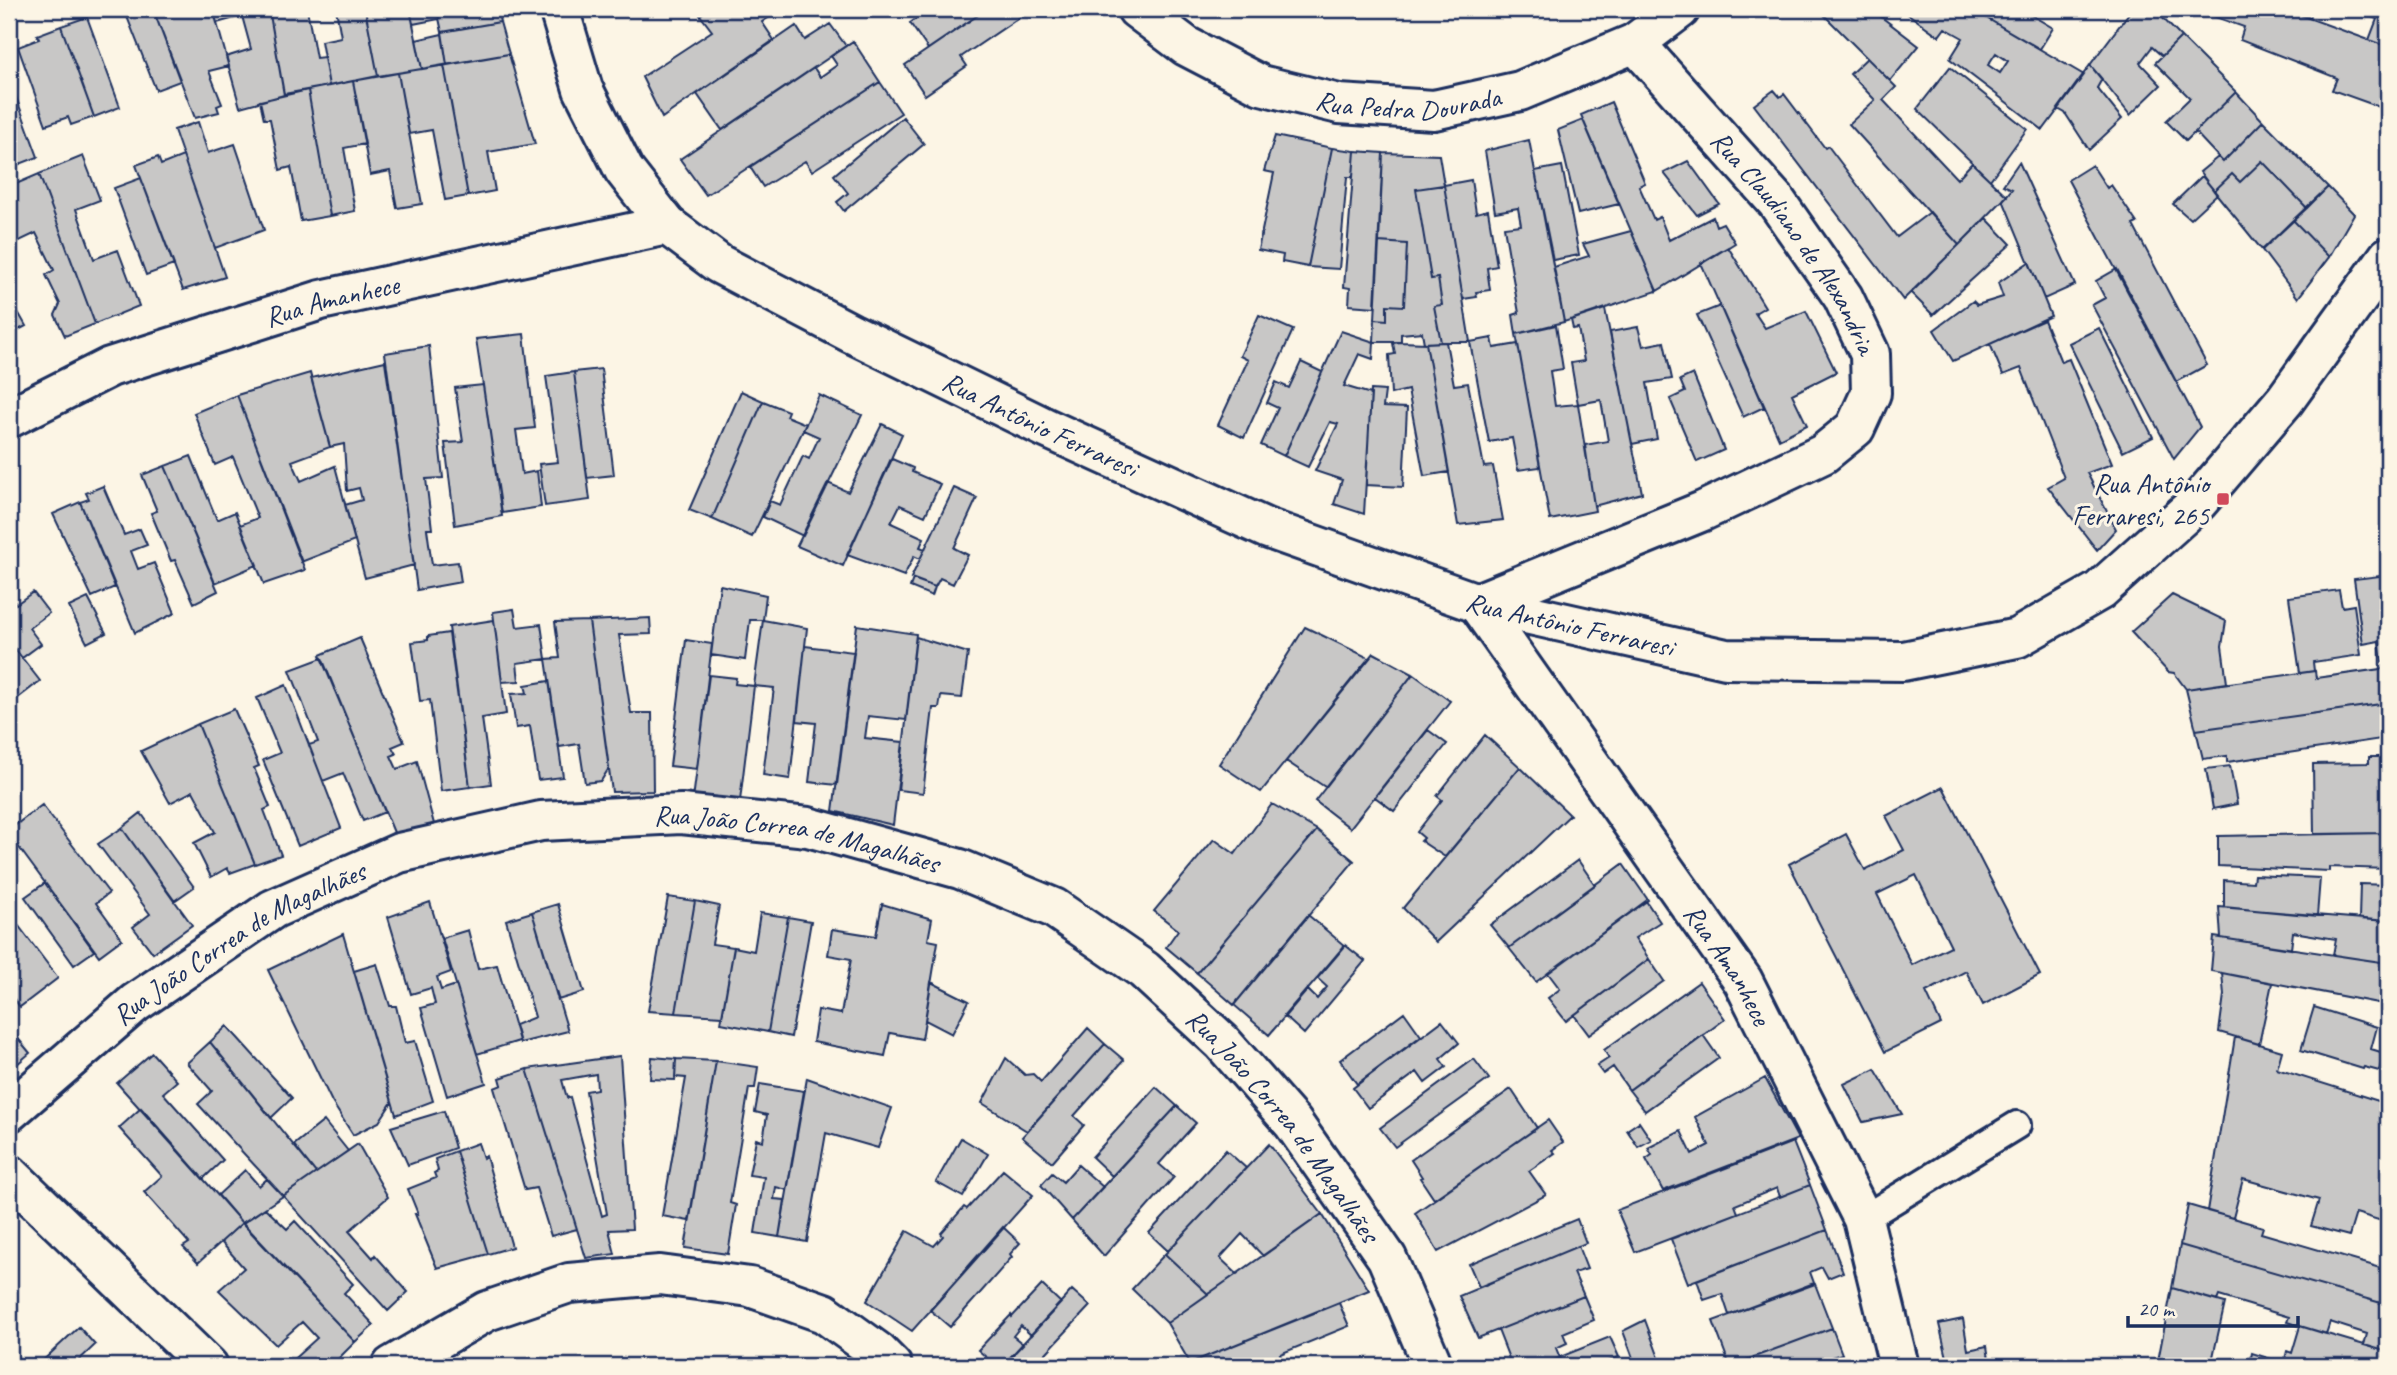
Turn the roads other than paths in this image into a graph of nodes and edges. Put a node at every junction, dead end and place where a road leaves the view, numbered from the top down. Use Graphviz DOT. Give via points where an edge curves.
graph roads {
  1 [pos="559,9"];
  2 [pos="1137,9"];
  3 [pos="1680,9"];
  4 [pos="1635,43"];
  5 [pos="667,225"];
  6 [pos="2388,257"];
  7 [pos="9,418"];
  8 [pos="1477,603"];
  9 [pos="9,1112"];
  10 [pos="2017,1125"];
  11 [pos="9,1174"];
  12 [pos="1863,1219"];
  13 [pos="208,1366"];
  14 [pos="392,1366"];
  15 [pos="892,1366"];
  16 [pos="1433,1366"];
  17 [pos="1899,1366"];
  1 -- 5 [label="street, Rua Antônio Ferraresi" via="583,89 624,170"];
  2 -- 4 [label="street, Rua Pedra Dourada" via="1186,46 1261,85 1339,104 1434,110 1520,91"];
  3 -- 4 [label="street, Rua Pedra Dourada"];
  4 -- 8 [label="street, Rua Claudiano de Alexandria" via="1776,201 1843,297 1870,354 1871,393 1855,428 1823,454 1703,511"];
  5 -- 7 [label="street, Rua Amanhece" via="321,300 110,367"];
  5 -- 8 [label="street, Rua Antônio Ferraresi" via="719,264 1046,428 1266,528"];
  6 -- 8 [label="street, Rua Antônio Ferraresi" via="2285,400 2198,502 2099,591 2017,638 1903,662 1726,659"];
  8 -- 12 [label="street, Rua Amanhece" via="1743,981"];
  9 -- 16 [label="street, Rua João Correa de Magalhães" via="135,1003 273,909 400,853 541,821 681,814 808,827 960,869 1054,908 1144,970 1222,1042 1293,1123 1387,1258"];
  10 -- 12 [label="lane"];
  11 -- 13 [label="street"];
  12 -- 17 [label="street, Rua Amanhece"];
  14 -- 15 [label="street" via="487,1311 569,1283 660,1275 750,1287 824,1313"];
}
